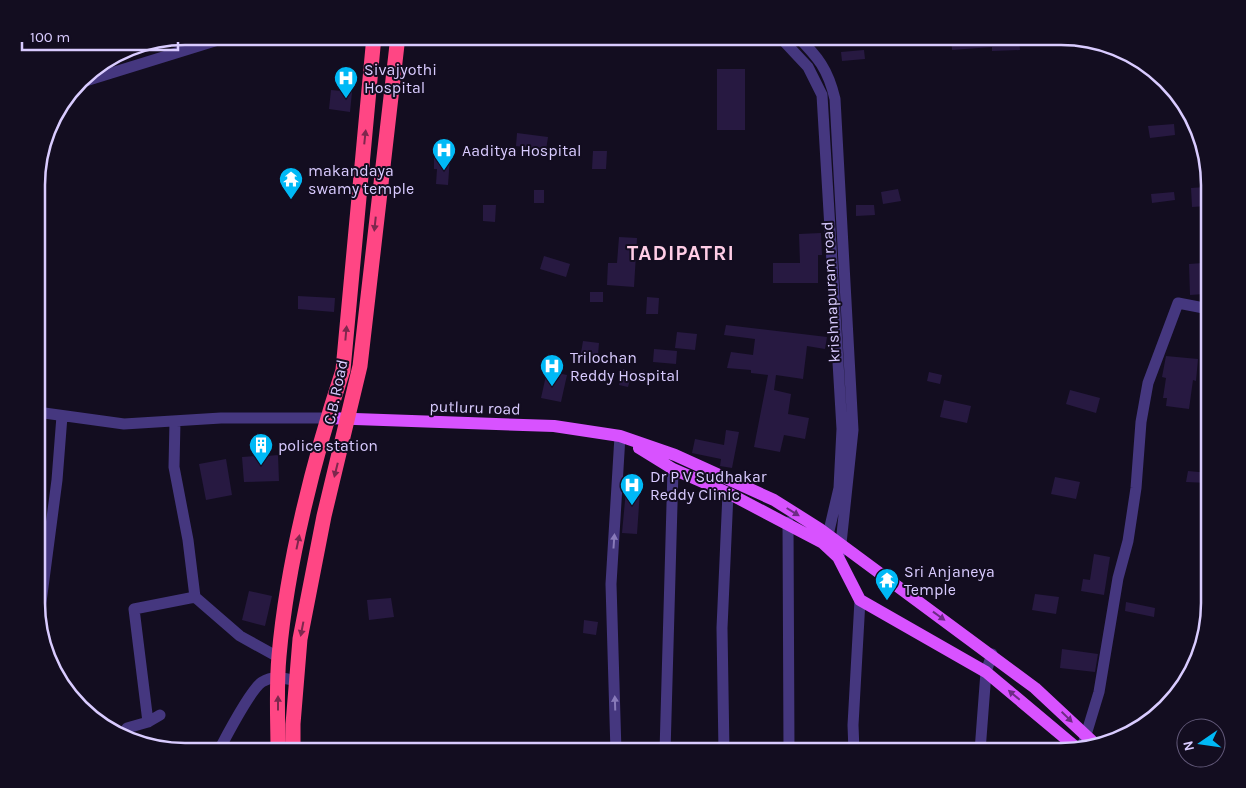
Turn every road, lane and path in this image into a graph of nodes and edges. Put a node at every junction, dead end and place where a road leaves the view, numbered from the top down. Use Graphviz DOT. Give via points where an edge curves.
graph roads {
  1 [pos="202,45"];
  2 [pos="373,45"];
  3 [pos="397,45"];
  4 [pos="787,45"];
  5 [pos="806,45"];
  6 [pos="95,78"];
  7 [pos="1201,307"];
  8 [pos="45,413"];
  9 [pos="62,416"];
  10 [pos="327,418"];
  11 [pos="348,418"];
  12 [pos="175,421"];
  13 [pos="620,436"];
  14 [pos="673,469"];
  15 [pos="728,492"];
  16 [pos="788,522"];
  17 [pos="826,539"];
  18 [pos="840,551"];
  19 [pos="45,572"];
  20 [pos="194,597"];
  21 [pos="860,600"];
  22 [pos="992,654"];
  23 [pos="278,657"];
  24 [pos="986,672"];
  25 [pos="278,677"];
  26 [pos="296,681"];
  27 [pos="160,715"];
  28 [pos="148,722"];
  29 [pos="127,728"];
  30 [pos="1089,740"];
  31 [pos="1086,741"];
  32 [pos="223,743"];
  33 [pos="278,743"];
  34 [pos="293,743"];
  35 [pos="616,743"];
  36 [pos="665,743"];
  37 [pos="724,743"];
  38 [pos="789,743"];
  39 [pos="854,743"];
  40 [pos="981,743"];
  41 [pos="1071,743"];
  1 -- 6 [label="street"];
  10 -- 2 [label="highway, one-way" via="343,370"];
  3 -- 11 [label="highway, C.B. Road, one-way" via="360,366"];
  4 -- 17 [label="street, krishnapuram road" via="808,67 822,95 842,429 839,488"];
  5 -- 18 [label="street, krishnapuram road" via="819,58 830,78 835,99 853,430"];
  7 -- 30 [label="street" via="1178,303 1148,383 1128,541 1118,578"];
  8 -- 9 [label="street"];
  9 -- 12 [label="street" via="124,424"];
  9 -- 19 [label="street"];
  10 -- 11 [label="main road, putluru road"];
  10 -- 12 [label="street"];
  23 -- 10 [label="highway, one-way" via="292,572"];
  11 -- 13 [label="main road, putluru road" via="554,426"];
  11 -- 26 [label="highway, C.B. Road, one-way" via="324,516 300,639"];
  12 -- 20 [label="street" via="174,467 188,540"];
  13 -- 14 [label="main road"];
  13 -- 17 [label="main road, one-way" via="674,455 774,500"];
  35 -- 13 [label="street, one-way" via="611,584"];
  14 -- 15 [label="main road"];
  14 -- 36 [label="street"];
  15 -- 16 [label="main road"];
  15 -- 37 [label="street" via="722,628"];
  16 -- 17 [label="main road"];
  16 -- 38 [label="street"];
  17 -- 18 [label="main road"];
  18 -- 21 [label="main road"];
  18 -- 22 [label="main road, one-way"];
  20 -- 23 [label="street" via="240,636"];
  20 -- 28 [label="street" via="134,609"];
  21 -- 24 [label="main road"];
  21 -- 39 [label="street"];
  22 -- 24 [label="street"];
  22 -- 31 [label="main road, one-way" via="1036,688"];
  23 -- 25 [label="highway"];
  24 -- 40 [label="street"];
  41 -- 24 [label="main road, one-way"];
  25 -- 26 [label="street"];
  25 -- 32 [label="street" via="261,682"];
  33 -- 25 [label="highway, one-way"];
  26 -- 34 [label="highway, C.B. Road"];
  27 -- 28 [label="street"];
  28 -- 29 [label="street"];
}
